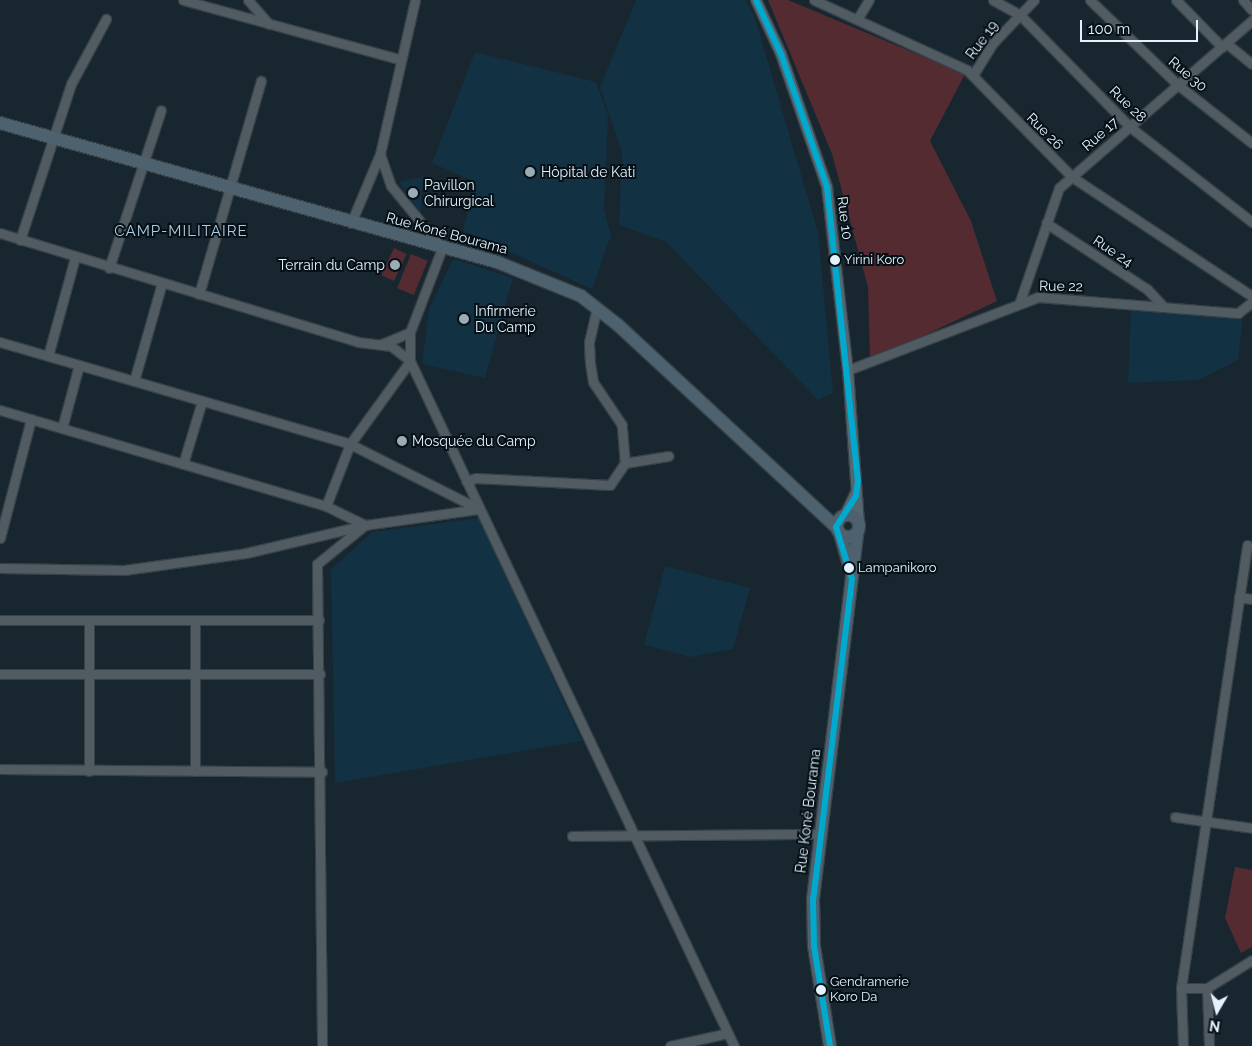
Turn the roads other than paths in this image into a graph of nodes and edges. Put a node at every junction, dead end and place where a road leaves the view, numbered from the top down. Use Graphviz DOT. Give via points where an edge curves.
graph roads {
  1 [pos="183,0"];
  2 [pos="248,0"];
  3 [pos="415,0"];
  4 [pos="756,0"];
  5 [pos="814,0"];
  6 [pos="992,0"];
  7 [pos="1034,0"];
  8 [pos="1090,0"];
  9 [pos="1176,0"];
  10 [pos="1243,0"];
  11 [pos="867,2"];
  12 [pos="1252,10"];
  13 [pos="1020,15"];
  14 [pos="858,18"];
  15 [pos="106,19"];
  16 [pos="1252,20"];
  17 [pos="269,24"];
  18 [pos="1224,45"];
  19 [pos="398,59"];
  20 [pos="1252,64"];
  21 [pos="973,76"];
  22 [pos="261,81"];
  23 [pos="1178,85"];
  24 [pos="161,110"];
  25 [pos="0,123"];
  26 [pos="1130,127"];
  27 [pos="53,138"];
  28 [pos="1252,143"];
  29 [pos="380,154"];
  30 [pos="143,164"];
  31 [pos="385,172"];
  32 [pos="372,175"];
  33 [pos="1072,177"];
  34 [pos="230,188"];
  35 [pos="1252,222"];
  36 [pos="351,223"];
  37 [pos="1046,223"];
  38 [pos="0,233"];
  39 [pos="20,240"];
  40 [pos="442,248"];
  41 [pos="75,257"];
  42 [pos="109,268"];
  43 [pos="161,286"];
  44 [pos="199,294"];
  45 [pos="1252,296"];
  46 [pos="1252,302"];
  47 [pos="1019,304"];
  48 [pos="1162,305"];
  49 [pos="597,308"];
  50 [pos="410,332"];
  51 [pos="0,342"];
  52 [pos="379,344"];
  53 [pos="48,356"];
  54 [pos="410,361"];
  55 [pos="79,365"];
  56 [pos="848,370"];
  57 [pos="134,381"];
  58 [pos="202,401"];
  59 [pos="0,410"];
  60 [pos="31,419"];
  61 [pos="62,428"];
  62 [pos="350,444"];
  63 [pos="668,456"];
  64 [pos="625,463"];
  65 [pos="184,464"];
  66 [pos="466,481"];
  67 [pos="858,481"];
  68 [pos="326,506"];
  69 [pos="479,509"];
  70 [pos="841,523"];
  71 [pos="365,525"];
  72 [pos="858,529"];
  73 [pos="0,538"];
  74 [pos="1247,545"];
  75 [pos="0,568"];
  76 [pos="852,579"];
  77 [pos="1239,597"];
  78 [pos="1252,599"];
  79 [pos="0,620"];
  80 [pos="89,620"];
  81 [pos="195,620"];
  82 [pos="319,620"];
  83 [pos="89,673"];
  84 [pos="0,674"];
  85 [pos="195,674"];
  86 [pos="320,674"];
  87 [pos="0,769"];
  88 [pos="88,771"];
  89 [pos="195,771"];
  90 [pos="322,772"];
  91 [pos="1175,816"];
  92 [pos="1206,821"];
  93 [pos="1252,828"];
  94 [pos="820,834"];
  95 [pos="572,836"];
  96 [pos="636,836"];
  97 [pos="1252,960"];
  98 [pos="1181,988"];
  99 [pos="1207,988"];
  100 [pos="728,1033"];
  101 [pos="322,1046"];
  102 [pos="670,1046"];
  103 [pos="734,1046"];
  104 [pos="830,1046"];
  105 [pos="1183,1046"];
  106 [pos="1209,1046"];
  1 -- 17 [label="street"];
  2 -- 17 [label="street"];
  3 -- 19 [label="street"];
  4 -- 56 [label="main road, Rue 10" via="781,54 827,187"];
  5 -- 14 [label="street, Rue 26"];
  6 -- 13 [label="street, Rue 28"];
  7 -- 13 [label="street, Rue 19"];
  8 -- 23 [label="street, Rue 30"];
  9 -- 18 [label="street"];
  10 -- 12 [label="street"];
  11 -- 14 [label="street"];
  13 -- 21 [label="street, Rue 19" via="994,42"];
  13 -- 26 [label="street, Rue 28"];
  14 -- 21 [label="street, Rue 26"];
  15 -- 27 [label="street" via="70,84"];
  16 -- 18 [label="street, Rue 17"];
  17 -- 19 [label="street"];
  18 -- 20 [label="street"];
  18 -- 23 [label="street, Rue 17"];
  19 -- 29 [label="street"];
  21 -- 33 [label="street, Rue 26"];
  22 -- 34 [label="street"];
  23 -- 26 [label="street, Rue 17"];
  23 -- 28 [label="street, Rue 30"];
  24 -- 30 [label="street"];
  25 -- 27 [label="highway, Rue Koné Bourama"];
  26 -- 33 [label="street, Rue 17"];
  26 -- 35 [label="street, Rue 28"];
  27 -- 30 [label="highway, Rue Koné Bourama"];
  27 -- 39 [label="street"];
  29 -- 31 [label="street"];
  29 -- 32 [label="street"];
  30 -- 34 [label="highway, Rue Koné Bourama"];
  30 -- 42 [label="street"];
  31 -- 32 [label="street"];
  31 -- 40 [label="street" via="413,216"];
  32 -- 36 [label="street"];
  33 -- 37 [label="street, Rue 17" via="1059,188"];
  33 -- 45 [label="street, Rue 26"];
  34 -- 36 [label="highway, Rue Koné Bourama"];
  34 -- 44 [label="street"];
  36 -- 40 [label="highway, Rue Koné Bourama"];
  37 -- 47 [label="street, Rue 17"];
  37 -- 48 [label="street, Rue 24" via="1147,289"];
  38 -- 39 [label="street"];
  39 -- 41 [label="street"];
  40 -- 49 [label="highway, Rue Koné Bourama" via="534,275"];
  40 -- 50 [label="street"];
  41 -- 42 [label="street"];
  41 -- 53 [label="street"];
  42 -- 44 [label="street"];
  43 -- 57 [label="street"];
  44 -- 52 [label="street"];
  46 -- 48 [label="street, Rue 22" via="1238,313"];
  47 -- 48 [label="street, Rue 22" via="1038,297"];
  47 -- 56 [label="street, Rue 22"];
  49 -- 64 [label="street" via="589,342 593,382 622,425"];
  49 -- 70 [label="highway, Rue Koné Bourama" via="814,505"];
  50 -- 52 [label="street"];
  50 -- 54 [label="street"];
  51 -- 53 [label="street"];
  52 -- 54 [label="street" via="400,350"];
  53 -- 55 [label="street"];
  54 -- 62 [label="street"];
  54 -- 66 [label="street"];
  55 -- 57 [label="street"];
  55 -- 61 [label="street"];
  56 -- 67 [label="main road, Rue 10"];
  57 -- 58 [label="street"];
  58 -- 62 [label="street"];
  58 -- 65 [label="street"];
  59 -- 60 [label="street"];
  60 -- 61 [label="street"];
  60 -- 73 [label="street"];
  61 -- 65 [label="street"];
  62 -- 68 [label="street"];
  62 -- 69 [label="street"];
  63 -- 64 [label="street"];
  64 -- 66 [label="street" via="610,485 476,478"];
  65 -- 68 [label="street"];
  66 -- 69 [label="street"];
  67 -- 70 [label="main road, Rue 10" via="856,496"];
  67 -- 72 [label="main road, Rue 10"];
  68 -- 71 [label="street"];
  69 -- 71 [label="street"];
  69 -- 96 [label="street"];
  70 -- 72 [label="highway"];
  70 -- 72 [label="highway" via="856,518"];
  70 -- 76 [label="highway, Rue Koné Bourama"];
  71 -- 75 [label="street" via="246,553 124,570"];
  71 -- 82 [label="street" via="318,564"];
  72 -- 76 [label="highway, Rue Koné Bourama"];
  74 -- 77 [label="street"];
  76 -- 94 [label="highway, Rue Koné Bourama"];
  77 -- 78 [label="street"];
  77 -- 92 [label="street"];
  79 -- 80 [label="street"];
  80 -- 81 [label="street"];
  80 -- 83 [label="street"];
  81 -- 82 [label="street"];
  81 -- 85 [label="street"];
  82 -- 86 [label="street"];
  83 -- 84 [label="street"];
  83 -- 85 [label="street"];
  83 -- 88 [label="street"];
  85 -- 86 [label="street"];
  85 -- 89 [label="street"];
  86 -- 90 [label="street"];
  87 -- 88 [label="street"];
  88 -- 89 [label="street"];
  89 -- 90 [label="street"];
  90 -- 101 [label="street"];
  91 -- 92 [label="street"];
  92 -- 93 [label="street"];
  92 -- 98 [label="street"];
  94 -- 96 [label="street"];
  94 -- 104 [label="highway, Rue Koné Bourama" via="813,930"];
  95 -- 96 [label="street"];
  96 -- 100 [label="street"];
  97 -- 99 [label="street"];
  98 -- 99 [label="street"];
  98 -- 105 [label="street"];
  99 -- 106 [label="street"];
  100 -- 102 [label="street"];
  100 -- 103 [label="street"];
}
